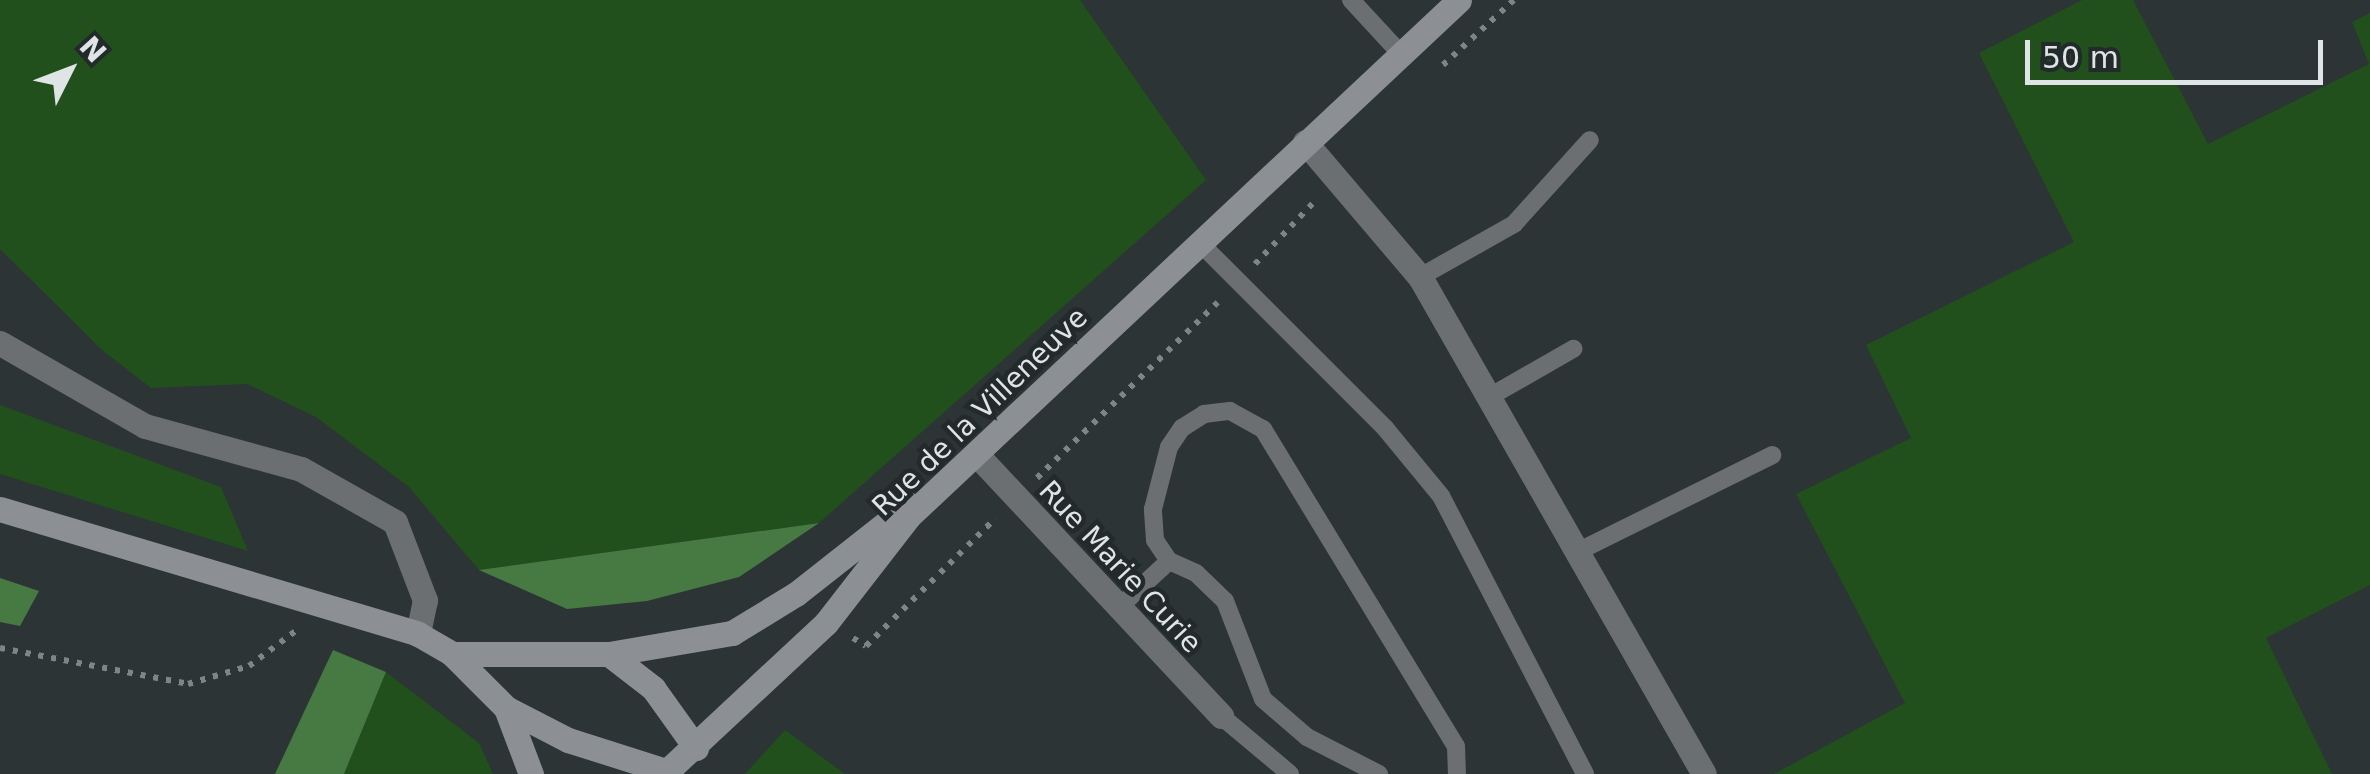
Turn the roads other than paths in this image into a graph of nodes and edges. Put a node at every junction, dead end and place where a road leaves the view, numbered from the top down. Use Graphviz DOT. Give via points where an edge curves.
graph roads {
  1 [pos="1350,0"];
  2 [pos="1459,0"];
  3 [pos="1401,54"];
  4 [pos="1590,140"];
  5 [pos="1306,142"];
  6 [pos="1199,242"];
  7 [pos="1420,277"];
  8 [pos="0,343"];
  9 [pos="1573,349"];
  10 [pos="1491,396"];
  11 [pos="1772,455"];
  12 [pos="978,456"];
  13 [pos="0,509"];
  14 [pos="1577,552"];
  15 [pos="1169,561"];
  16 [pos="1117,609"];
  17 [pos="418,634"];
  18 [pos="452,654"];
  19 [pos="609,654"];
  20 [pos="506,708"];
  21 [pos="1221,716"];
  22 [pos="696,748"];
  23 [pos="665,773"];
  24 [pos="531,774"];
  25 [pos="1290,774"];
  26 [pos="1379,774"];
  27 [pos="1457,774"];
  28 [pos="1585,774"];
  29 [pos="1704,774"];
  1 -- 3 [label="lane"];
  2 -- 3 [label="main road, Rue de la Villeneuve"];
  3 -- 5 [label="main road, Rue de la Villeneuve"];
  4 -- 7 [label="lane" via="1514,224"];
  5 -- 6 [label="main road, Rue de la Villeneuve"];
  5 -- 7 [label="street"];
  6 -- 12 [label="main road, Rue de la Villeneuve"];
  6 -- 28 [label="lane" via="1385,428 1441,496"];
  7 -- 10 [label="street"];
  8 -- 17 [label="street" via="145,426 301,469 395,522 425,600"];
  9 -- 10 [label="lane"];
  10 -- 14 [label="street"];
  11 -- 14 [label="lane"];
  12 -- 16 [label="street, Rue Marie Curie"];
  12 -- 19 [label="main road" via="838,555 796,594 732,633"];
  12 -- 22 [label="main road, Rue de la Villeneuve" via="909,516 826,622"];
  13 -- 17 [label="main road"];
  14 -- 29 [label="street"];
  15 -- 16 [label="lane"];
  15 -- 26 [label="lane" via="1196,573 1225,602 1263,699 1307,737"];
  15 -- 27 [label="lane" via="1155,540 1152,509 1169,447 1204,414 1230,411 1263,430 1456,746"];
  16 -- 21 [label="street, Rue Marie Curie"];
  17 -- 18 [label="main road"];
  18 -- 19 [label="main road"];
  18 -- 20 [label="main road"];
  19 -- 22 [label="main road" via="653,688"];
  20 -- 23 [label="main road" via="568,740"];
  20 -- 24 [label="main road"];
  21 -- 25 [label="lane"];
  22 -- 23 [label="main road, Rue de la Villeneuve"];
}
